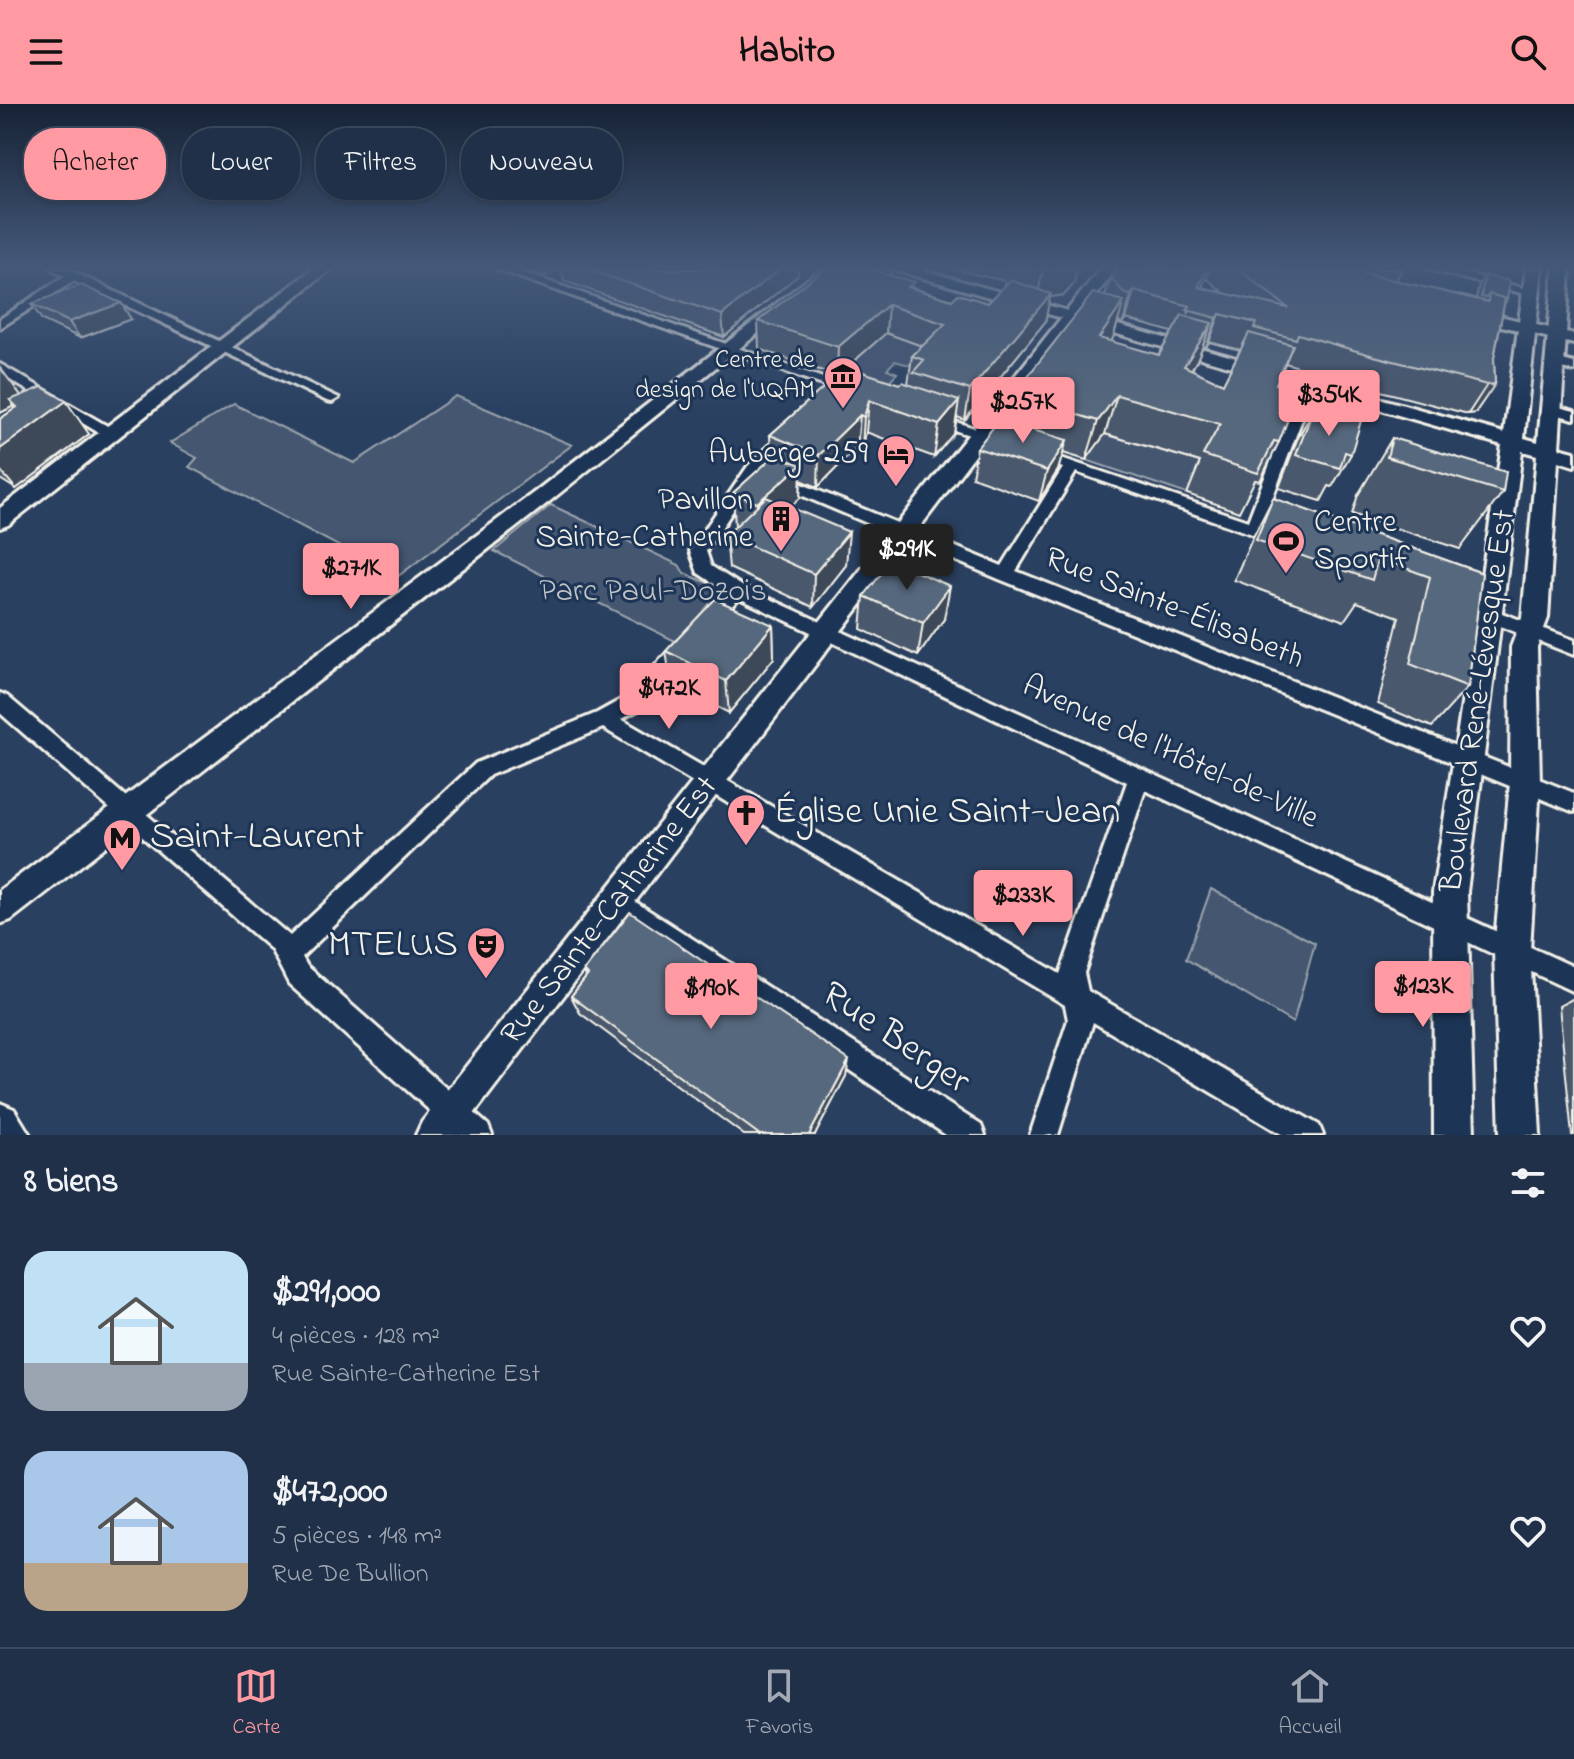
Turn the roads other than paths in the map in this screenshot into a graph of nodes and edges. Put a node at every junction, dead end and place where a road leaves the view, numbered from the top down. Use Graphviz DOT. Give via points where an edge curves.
graph roads {
  1 [pos="159,317"];
  2 [pos="261,317"];
  3 [pos="637,317"];
  4 [pos="769,317"];
  5 [pos="1070,317"];
  6 [pos="1075,317"];
  7 [pos="1483,317"];
  8 [pos="1530,317"];
  9 [pos="1528,328"];
  10 [pos="1565,337"];
  11 [pos="222,347"];
  12 [pos="729,349"];
  13 [pos="1564,364"];
  14 [pos="0,368"];
  15 [pos="1308,384"];
  16 [pos="840,387"];
  17 [pos="867,396"];
  18 [pos="332,398"];
  19 [pos="825,401"];
  20 [pos="1551,409"];
  21 [pos="917,413"];
  22 [pos="1574,415"];
  23 [pos="804,421"];
  24 [pos="111,434"];
  25 [pos="980,434"];
  26 [pos="1514,442"];
  27 [pos="1546,451"];
  28 [pos="1574,459"];
  29 [pos="1072,466"];
  30 [pos="753,469"];
  31 [pos="0,520"];
  32 [pos="1253,528"];
  33 [pos="905,531"];
  34 [pos="1290,541"];
  35 [pos="1005,575"];
  36 [pos="736,590"];
  37 [pos="1460,603"];
  38 [pos="1491,616"];
  39 [pos="827,631"];
  40 [pos="1532,632"];
  41 [pos="1574,648"];
  42 [pos="0,701"];
  43 [pos="604,719"];
  44 [pos="1471,762"];
  45 [pos="1139,777"];
  46 [pos="711,782"];
  47 [pos="1525,783"];
  48 [pos="1574,803"];
  49 [pos="127,811"];
  50 [pos="617,901"];
  51 [pos="0,909"];
  52 [pos="1452,921"];
  53 [pos="1512,950"];
  54 [pos="288,953"];
  55 [pos="1574,980"];
  56 [pos="1078,998"];
  57 [pos="0,1123"];
  58 [pos="455,1127"];
  59 [pos="10,1135"];
  60 [pos="971,1135"];
  61 [pos="1044,1135"];
  62 [pos="1309,1135"];
  63 [pos="1454,1135"];
  64 [pos="1520,1135"];
  1 -- 11 [label="street"];
  2 -- 11 [label="main road"];
  3 -- 12 [label="street"];
  4 -- 12 [label="street"];
  5 -- 25 [label="street, Rue Sainte-Catherine Est"];
  6 -- 15 [label="main road"];
  7 -- 9 [label="street"];
  8 -- 9 [label="main road, Boulevard René-Lévesque Est"];
  9 -- 10 [label="street"];
  9 -- 26 [label="main road, Boulevard René-Lévesque Est"];
  10 -- 13 [label="main road, Boulevard René-Lévesque Est"];
  11 -- 18 [label="street"];
  11 -- 24 [label="main road"];
  12 -- 16 [label="street"];
  12 -- 49 [label="street"];
  13 -- 20 [label="main road, Boulevard René-Lévesque Est"];
  14 -- 24 [label="street"];
  15 -- 26 [label="main road"];
  15 -- 32 [label="street"];
  16 -- 17 [label="street"];
  16 -- 19 [label="street"];
  20 -- 22 [label="street"];
  20 -- 27 [label="main road, Boulevard René-Lévesque Est"];
  21 -- 25 [label="street"];
  23 -- 30 [label="street"];
  24 -- 31 [label="main road"];
  25 -- 29 [label="street"];
  25 -- 33 [label="street, Rue Sainte-Catherine Est"];
  26 -- 27 [label="main road"];
  26 -- 38 [label="main road, Boulevard René-Lévesque Est"];
  27 -- 28 [label="main road"];
  27 -- 40 [label="main road, Boulevard René-Lévesque Est"];
  29 -- 32 [label="street"];
  29 -- 35 [label="street"];
  30 -- 33 [label="street, Rue Sainte-Élisabeth"];
  30 -- 36 [label="street, Avenue de l'Hôtel-de-Ville" via="698,551 704,569"];
  32 -- 34 [label="street"];
  33 -- 35 [label="street, Rue Sainte-Élisabeth"];
  33 -- 39 [label="street, Rue Sainte-Catherine Est"];
  35 -- 44 [label="street, Rue Sainte-Élisabeth"];
  36 -- 39 [label="street, Avenue de l'Hôtel-de-Ville"];
  36 -- 43 [label="street" via="633,703"];
  37 -- 38 [label="street"];
  38 -- 40 [label="street"];
  38 -- 44 [label="main road, Boulevard René-Lévesque Est"];
  39 -- 45 [label="street, Avenue de l'Hôtel-de-Ville"];
  39 -- 46 [label="street, Rue Sainte-Catherine Est"];
  40 -- 41 [label="street"];
  40 -- 47 [label="main road, Boulevard René-Lévesque Est" via="1524,647"];
  42 -- 49 [label="street"];
  43 -- 46 [label="street"];
  43 -- 54 [label="street" via="483,769"];
  44 -- 47 [label="street, Rue Sainte-Élisabeth"];
  44 -- 52 [label="main road, Boulevard René-Lévesque Est" via="1450,892"];
  45 -- 52 [label="street, Avenue de l'Hôtel-de-Ville"];
  45 -- 56 [label="street" via="1072,973"];
  46 -- 50 [label="street, Rue Sainte-Catherine Est"];
  46 -- 56 [label="street"];
  47 -- 48 [label="street, Rue Sainte-Élisabeth"];
  47 -- 53 [label="main road, Boulevard René-Lévesque Est"];
  49 -- 51 [label="street"];
  49 -- 54 [label="street"];
  50 -- 58 [label="street, Rue Sainte-Catherine Est"];
  50 -- 60 [label="street, Rue Berger"];
  52 -- 53 [label="street, Avenue de l'Hôtel-de-Ville"];
  52 -- 63 [label="main road, Boulevard René-Lévesque Est"];
  53 -- 55 [label="street, Avenue de l'Hôtel-de-Ville"];
  53 -- 64 [label="main road, Boulevard René-Lévesque Est"];
  54 -- 58 [label="street" via="298,975"];
  56 -- 61 [label="street" via="1081,1020"];
  56 -- 62 [label="street"];
  57 -- 59 [label="main road"];
}
